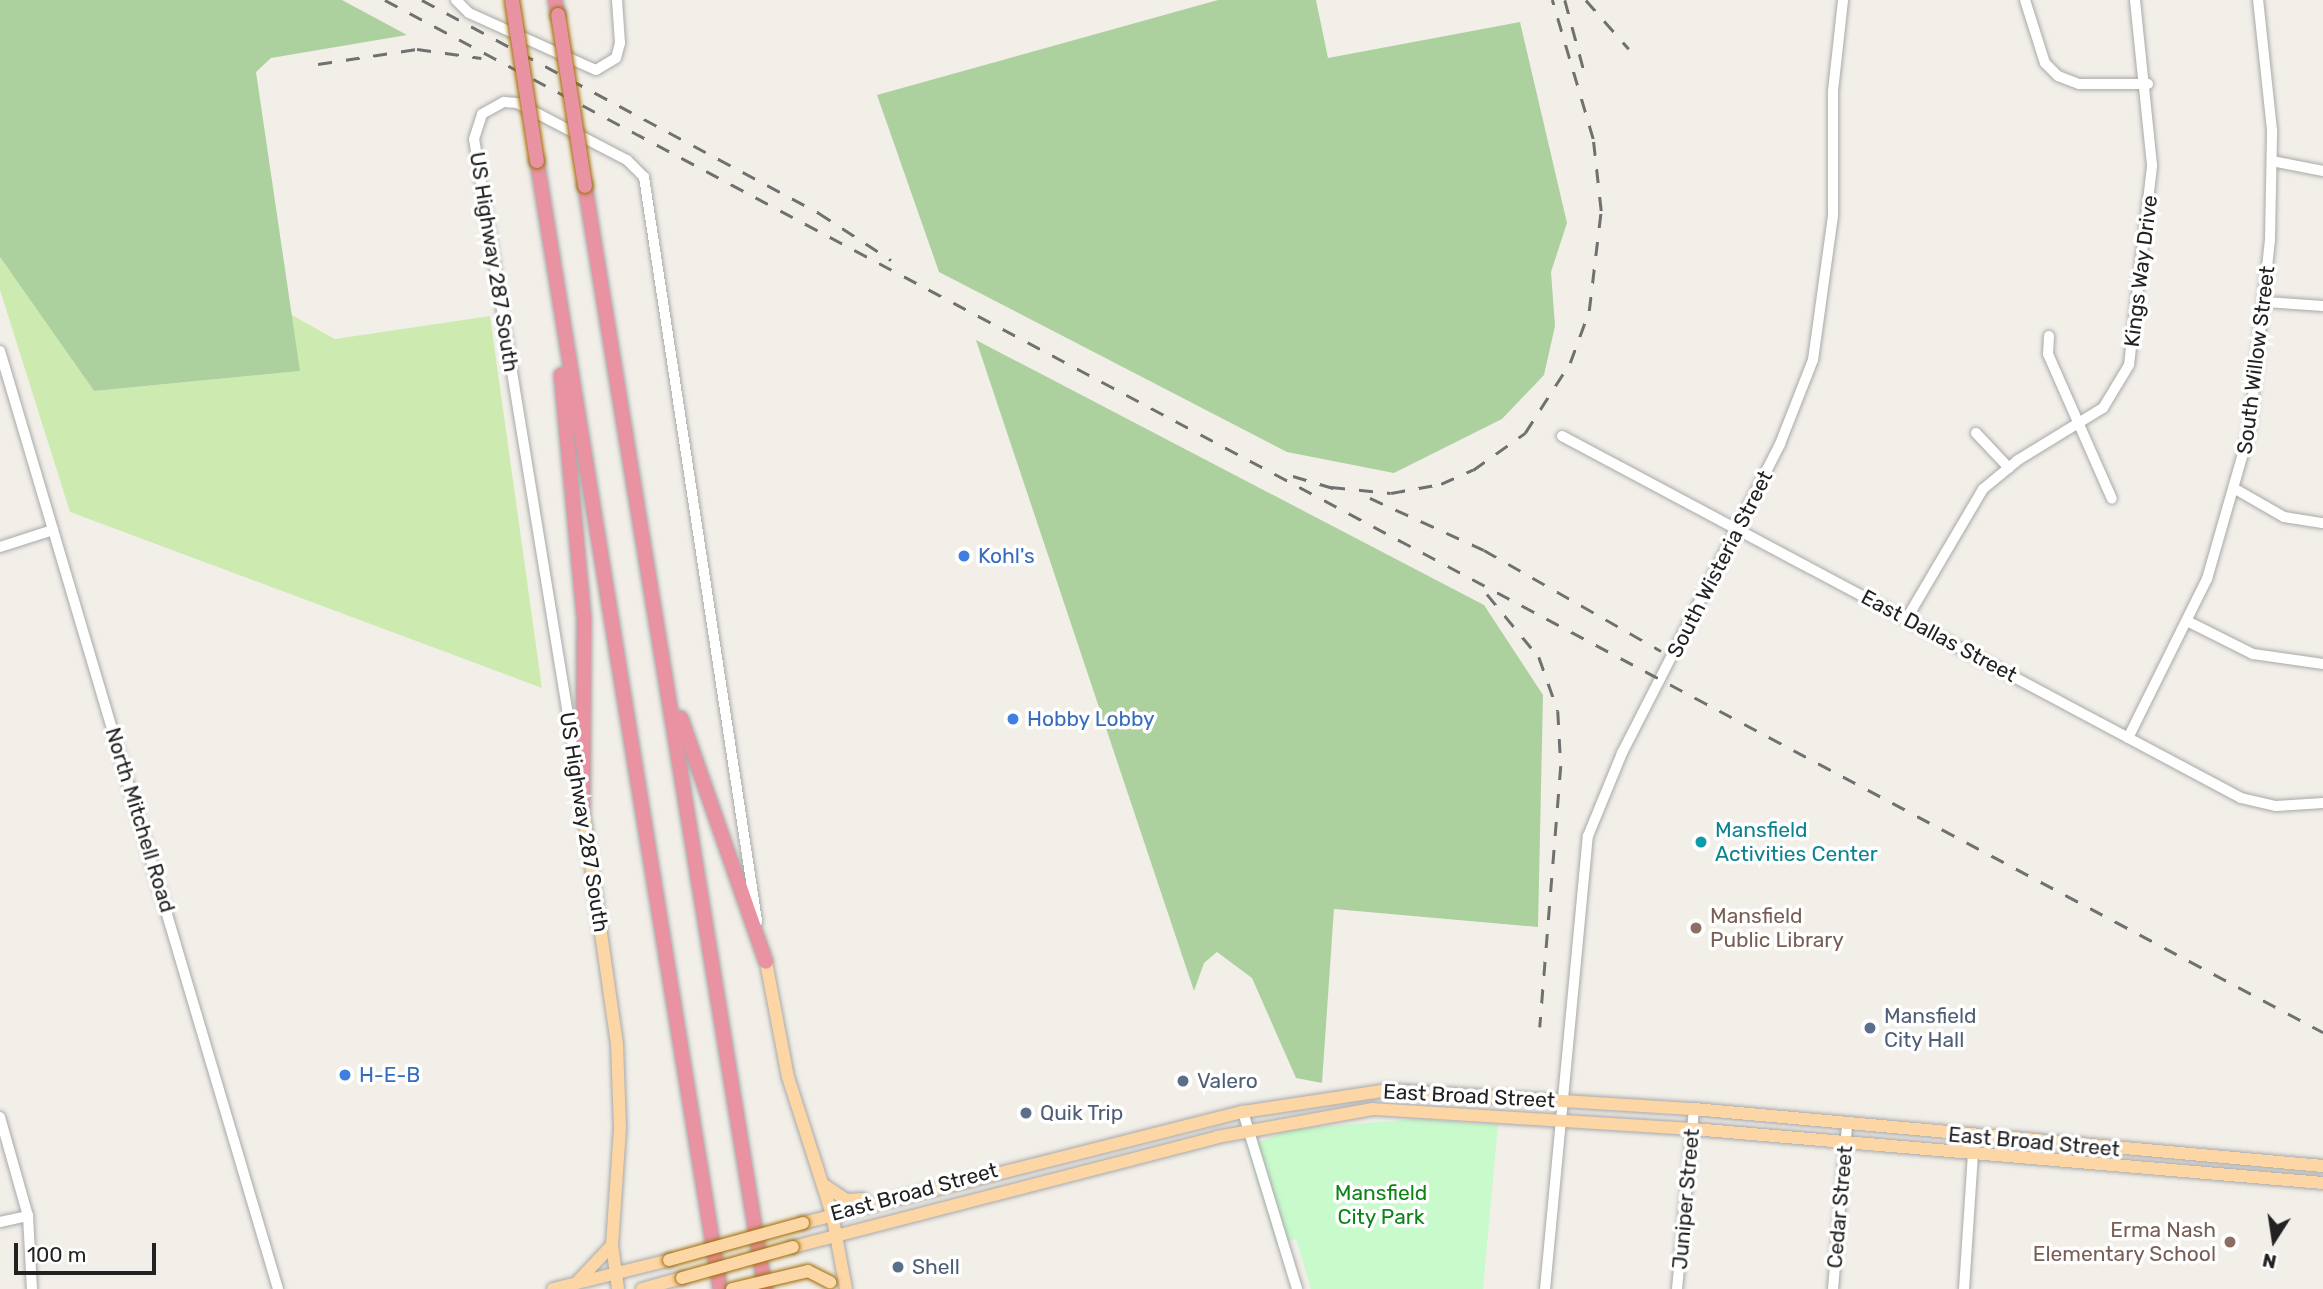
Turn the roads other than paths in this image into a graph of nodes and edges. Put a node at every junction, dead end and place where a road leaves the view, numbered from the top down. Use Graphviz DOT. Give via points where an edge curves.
graph roads {
  1 [pos="456,0"];
  2 [pos="512,0"];
  3 [pos="555,0"];
  4 [pos="617,0"];
  5 [pos="1843,0"];
  6 [pos="2025,0"];
  7 [pos="2135,0"];
  8 [pos="2258,0"];
  9 [pos="2148,85"];
  10 [pos="2272,161"];
  11 [pos="2323,171"];
  12 [pos="549,249"];
  13 [pos="2266,302"];
  14 [pos="2323,306"];
  15 [pos="2049,335"];
  16 [pos="0,351"];
  17 [pos="2080,428"];
  18 [pos="1976,433"];
  19 [pos="1562,436"];
  20 [pos="2009,468"];
  21 [pos="2237,490"];
  22 [pos="2112,499"];
  23 [pos="2323,523"];
  24 [pos="1739,529"];
  25 [pos="53,530"];
  26 [pos="0,547"];
  27 [pos="1907,618"];
  28 [pos="2189,622"];
  29 [pos="2323,664"];
  30 [pos="669,683"];
  31 [pos="2128,738"];
  32 [pos="2323,803"];
  33 [pos="583,808"];
  34 [pos="766,962"];
  35 [pos="1417,1090"];
  36 [pos="1337,1094"];
  37 [pos="1561,1101"];
  38 [pos="1416,1108"];
  39 [pos="1694,1109"];
  40 [pos="1243,1112"];
  41 [pos="1336,1112"];
  42 [pos="0,1117"];
  43 [pos="1560,1119"];
  44 [pos="1847,1125"];
  45 [pos="1693,1129"];
  46 [pos="1248,1130"];
  47 [pos="1149,1134"];
  48 [pos="1975,1136"];
  49 [pos="1846,1143"];
  50 [pos="12,1145"];
  51 [pos="0,1149"];
  52 [pos="1154,1152"];
  53 [pos="1973,1154"];
  54 [pos="2248,1159"];
  55 [pos="2323,1166"];
  56 [pos="987,1172"];
  57 [pos="2247,1178"];
  58 [pos="821,1182"];
  59 [pos="2323,1183"];
  60 [pos="992,1194"];
  61 [pos="885,1199"];
  62 [pos="832,1214"];
  63 [pos="28,1216"];
  64 [pos="0,1222"];
  65 [pos="836,1235"];
  66 [pos="612,1245"];
  67 [pos="614,1275"];
  68 [pos="573,1284"];
  69 [pos="833,1286"];
  70 [pos="32,1289"];
  71 [pos="278,1289"];
  72 [pos="553,1289"];
  73 [pos="618,1289"];
  74 [pos="642,1289"];
  75 [pos="720,1289"];
  76 [pos="732,1289"];
  77 [pos="765,1289"];
  78 [pos="846,1289"];
  79 [pos="1297,1289"];
  80 [pos="1545,1289"];
  81 [pos="1677,1289"];
  82 [pos="1833,1289"];
  83 [pos="1964,1289"];
  1 -- 4 [label="street" via="469,13 596,71 608,66 618,51"];
  2 -- 12 [label="highway, bridge"];
  3 -- 30 [label="highway, bridge"];
  5 -- 24 [label="street, South Wisteria Street" via="1823,315 1794,411"];
  6 -- 9 [label="street" via="2045,63 2058,76 2100,86"];
  7 -- 9 [label="street, Kings Way Drive"];
  8 -- 10 [label="street, South Willow Street"];
  9 -- 17 [label="street, Kings Way Drive" via="2152,165 2136,331 2119,389"];
  10 -- 11 [label="street"];
  10 -- 13 [label="street, South Willow Street"];
  12 -- 33 [label="highway" via="548,286 581,580"];
  12 -- 75 [label="highway"];
  13 -- 14 [label="street"];
  13 -- 21 [label="street, South Willow Street"];
  15 -- 17 [label="street" via="2048,354"];
  16 -- 25 [label="street, North Mitchell Road"];
  17 -- 20 [label="street, Kings Way Drive"];
  17 -- 22 [label="street"];
  18 -- 20 [label="street"];
  19 -- 24 [label="street, East Dallas Street"];
  20 -- 27 [label="street, Kings Way Drive" via="1969,510"];
  21 -- 23 [label="street" via="2284,517"];
  21 -- 28 [label="street, South Willow Street"];
  24 -- 27 [label="street, East Dallas Street"];
  24 -- 37 [label="street, South Wisteria Street" via="1622,752 1588,836"];
  25 -- 26 [label="street"];
  25 -- 71 [label="street, North Mitchell Road"];
  27 -- 31 [label="street, East Dallas Street"];
  28 -- 29 [label="street" via="2253,654"];
  28 -- 31 [label="street, South Willow Street"];
  30 -- 34 [label="highway"];
  30 -- 77 [label="highway"];
  31 -- 32 [label="street, East Dallas Street" via="2259,804"];
  33 -- 34 [label="street, US Highway 287 South" via="474,139 482,114 510,101 628,160 647,185 740,834"];
  33 -- 66 [label="main road, US Highway 287 South" via="620,1088"];
  34 -- 58 [label="main road, US Highway 287 South" via="788,1077"];
  35 -- 36 [label="main road, East Broad Street"];
  35 -- 37 [label="main road, East Broad Street"];
  35 -- 38 [label="main road"];
  36 -- 40 [label="main road, East Broad Street"];
  36 -- 41 [label="main road"];
  37 -- 39 [label="main road, East Broad Street"];
  37 -- 43 [label="street, South Wisteria Street"];
  38 -- 41 [label="main road, East Broad Street"];
  38 -- 43 [label="main road, East Broad Street"];
  39 -- 44 [label="main road, East Broad Street"];
  39 -- 45 [label="street, Juniper Street"];
  40 -- 46 [label="street"];
  40 -- 47 [label="main road, East Broad Street"];
  41 -- 46 [label="main road, East Broad Street"];
  42 -- 50 [label="street"];
  43 -- 45 [label="main road, East Broad Street"];
  43 -- 80 [label="street, South Wisteria Street"];
  44 -- 48 [label="main road, East Broad Street"];
  44 -- 49 [label="street, Cedar Street"];
  45 -- 49 [label="main road, East Broad Street"];
  45 -- 81 [label="street, Juniper Street"];
  46 -- 52 [label="main road, East Broad Street"];
  46 -- 79 [label="street"];
  47 -- 52 [label="main road"];
  47 -- 56 [label="main road, East Broad Street"];
  48 -- 53 [label="street"];
  48 -- 54 [label="main road, East Broad Street"];
  49 -- 53 [label="main road, East Broad Street"];
  49 -- 82 [label="street, Cedar Street"];
  50 -- 51 [label="street"];
  50 -- 63 [label="street"];
  52 -- 60 [label="main road, East Broad Street"];
  53 -- 57 [label="main road, East Broad Street"];
  53 -- 83 [label="street"];
  54 -- 55 [label="main road, East Broad Street"];
  54 -- 57 [label="main road"];
  56 -- 60 [label="main road"];
  56 -- 61 [label="main road, East Broad Street"];
  57 -- 59 [label="main road, East Broad Street"];
  58 -- 61 [label="main road" via="846,1200"];
  58 -- 62 [label="main road, US Highway 287 South"];
  60 -- 65 [label="main road, East Broad Street"];
  61 -- 62 [label="main road, East Broad Street"];
  62 -- 65 [label="main road, US Highway 287 South"];
  62 -- 67 [label="main road, East Broad Street, bridge"];
  63 -- 64 [label="street"];
  63 -- 70 [label="street"];
  65 -- 74 [label="main road, East Broad Street, bridge"];
  65 -- 78 [label="main road, US Highway 287 South"];
  66 -- 67 [label="main road, US Highway 287 South"];
  66 -- 68 [label="main road"];
  67 -- 68 [label="main road, East Broad Street"];
  67 -- 73 [label="main road, US Highway 287 South"];
  68 -- 72 [label="main road, East Broad Street"];
  69 -- 76 [label="main road, bridge" via="808,1271"];
}
